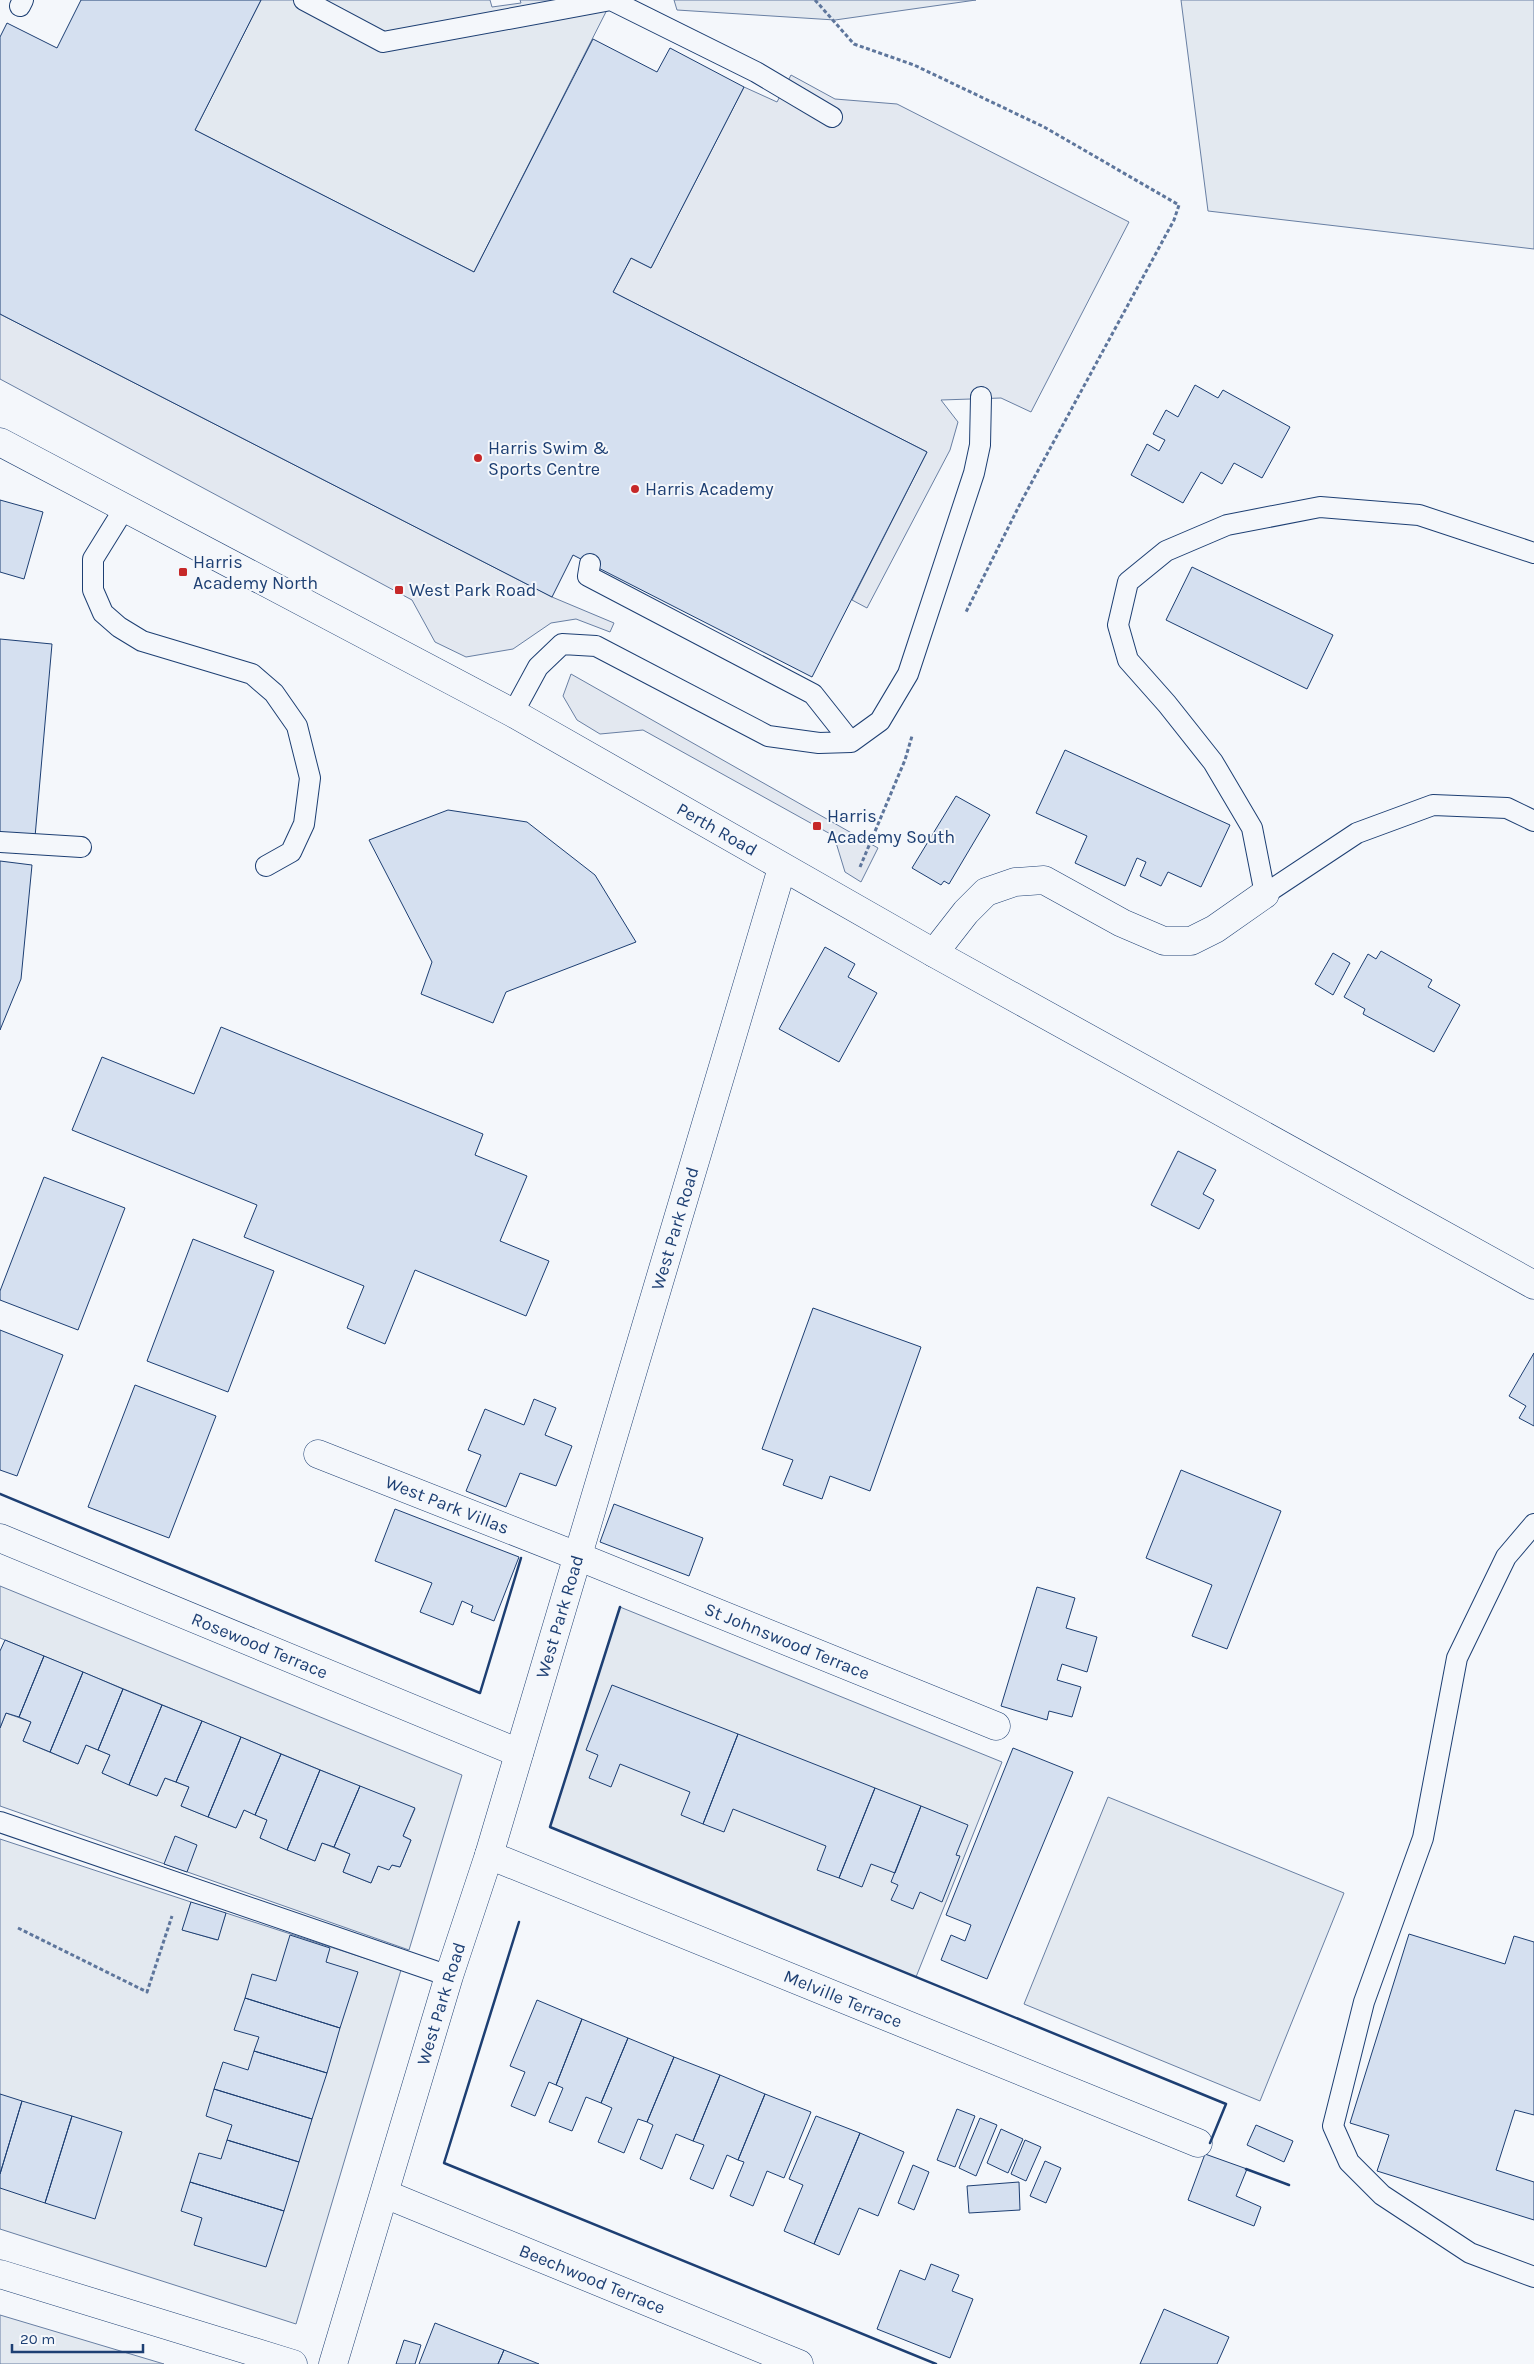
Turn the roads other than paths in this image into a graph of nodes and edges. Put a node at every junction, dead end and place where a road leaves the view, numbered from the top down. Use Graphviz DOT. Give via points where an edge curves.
graph roads {
  1 [pos="304,0"];
  2 [pos="832,117"];
  3 [pos="981,398"];
  4 [pos="0,442"];
  5 [pos="124,508"];
  6 [pos="1534,553"];
  7 [pos="590,564"];
  8 [pos="513,713"];
  9 [pos="851,742"];
  10 [pos="1534,821"];
  11 [pos="0,842"];
  12 [pos="81,847"];
  13 [pos="266,866"];
  14 [pos="782,868"];
  15 [pos="1265,894"];
  16 [pos="927,949"];
  17 [pos="1534,1285"];
  18 [pos="318,1454"];
  19 [pos="1534,1524"];
  20 [pos="0,1538"];
  21 [pos="577,1556"];
  22 [pos="996,1726"];
  23 [pos="519,1753"];
  24 [pos="0,1822"];
  25 [pos="488,1855"];
  26 [pos="449,1976"];
  27 [pos="1198,2143"];
  28 [pos="385,2194"];
  29 [pos="0,2274"];
  30 [pos="1534,2277"];
  31 [pos="293,2364"];
  32 [pos="333,2364"];
  33 [pos="799,2364"];
  1 -- 2 [label="lane" via="383,42 611,0 756,72"];
  3 -- 9 [label="lane" via="980,445 974,473 908,674 880,721"];
  4 -- 5 [label="street, Perth Road"];
  5 -- 8 [label="street, Perth Road"];
  5 -- 13 [label="lane" via="93,559 92,590 103,613 142,641 252,674 274,693 297,726 310,778 304,824 291,852"];
  6 -- 15 [label="lane" via="1419,515 1320,507 1227,525 1166,551 1128,582 1118,625 1128,660 1168,704 1213,762 1252,828"];
  7 -- 9 [label="lane" via="588,576 813,694"];
  8 -- 9 [label="lane" via="538,666 562,644 596,646 768,736 819,743"];
  8 -- 14 [label="street, Perth Road"];
  10 -- 15 [label="lane" via="1507,808 1433,805 1357,833"];
  11 -- 12 [label="lane"];
  14 -- 16 [label="street, Perth Road"];
  14 -- 21 [label="street, West Park Road"];
  15 -- 16 [label="street" via="1215,929 1191,940 1164,941 1122,923 1044,880 1014,882 986,892"];
  16 -- 17 [label="street, Perth Road"];
  18 -- 21 [label="street, West Park Villas"];
  19 -- 30 [label="lane" via="1506,1557 1456,1658 1423,1838 1364,2002 1333,2126 1349,2162 1382,2195 1470,2253"];
  20 -- 23 [label="street, Rosewood Terrace"];
  21 -- 22 [label="street, St Johnswood Terrace"];
  21 -- 23 [label="street, West Park Road"];
  23 -- 25 [label="street, West Park Road"];
  24 -- 26 [label="lane"];
  25 -- 26 [label="street, West Park Road"];
  25 -- 27 [label="street, Melville Terrace"];
  26 -- 28 [label="street, West Park Road"];
  28 -- 32 [label="street, West Park Road"];
  28 -- 33 [label="street, Beechwood Terrace"];
  29 -- 31 [label="street"];
}
